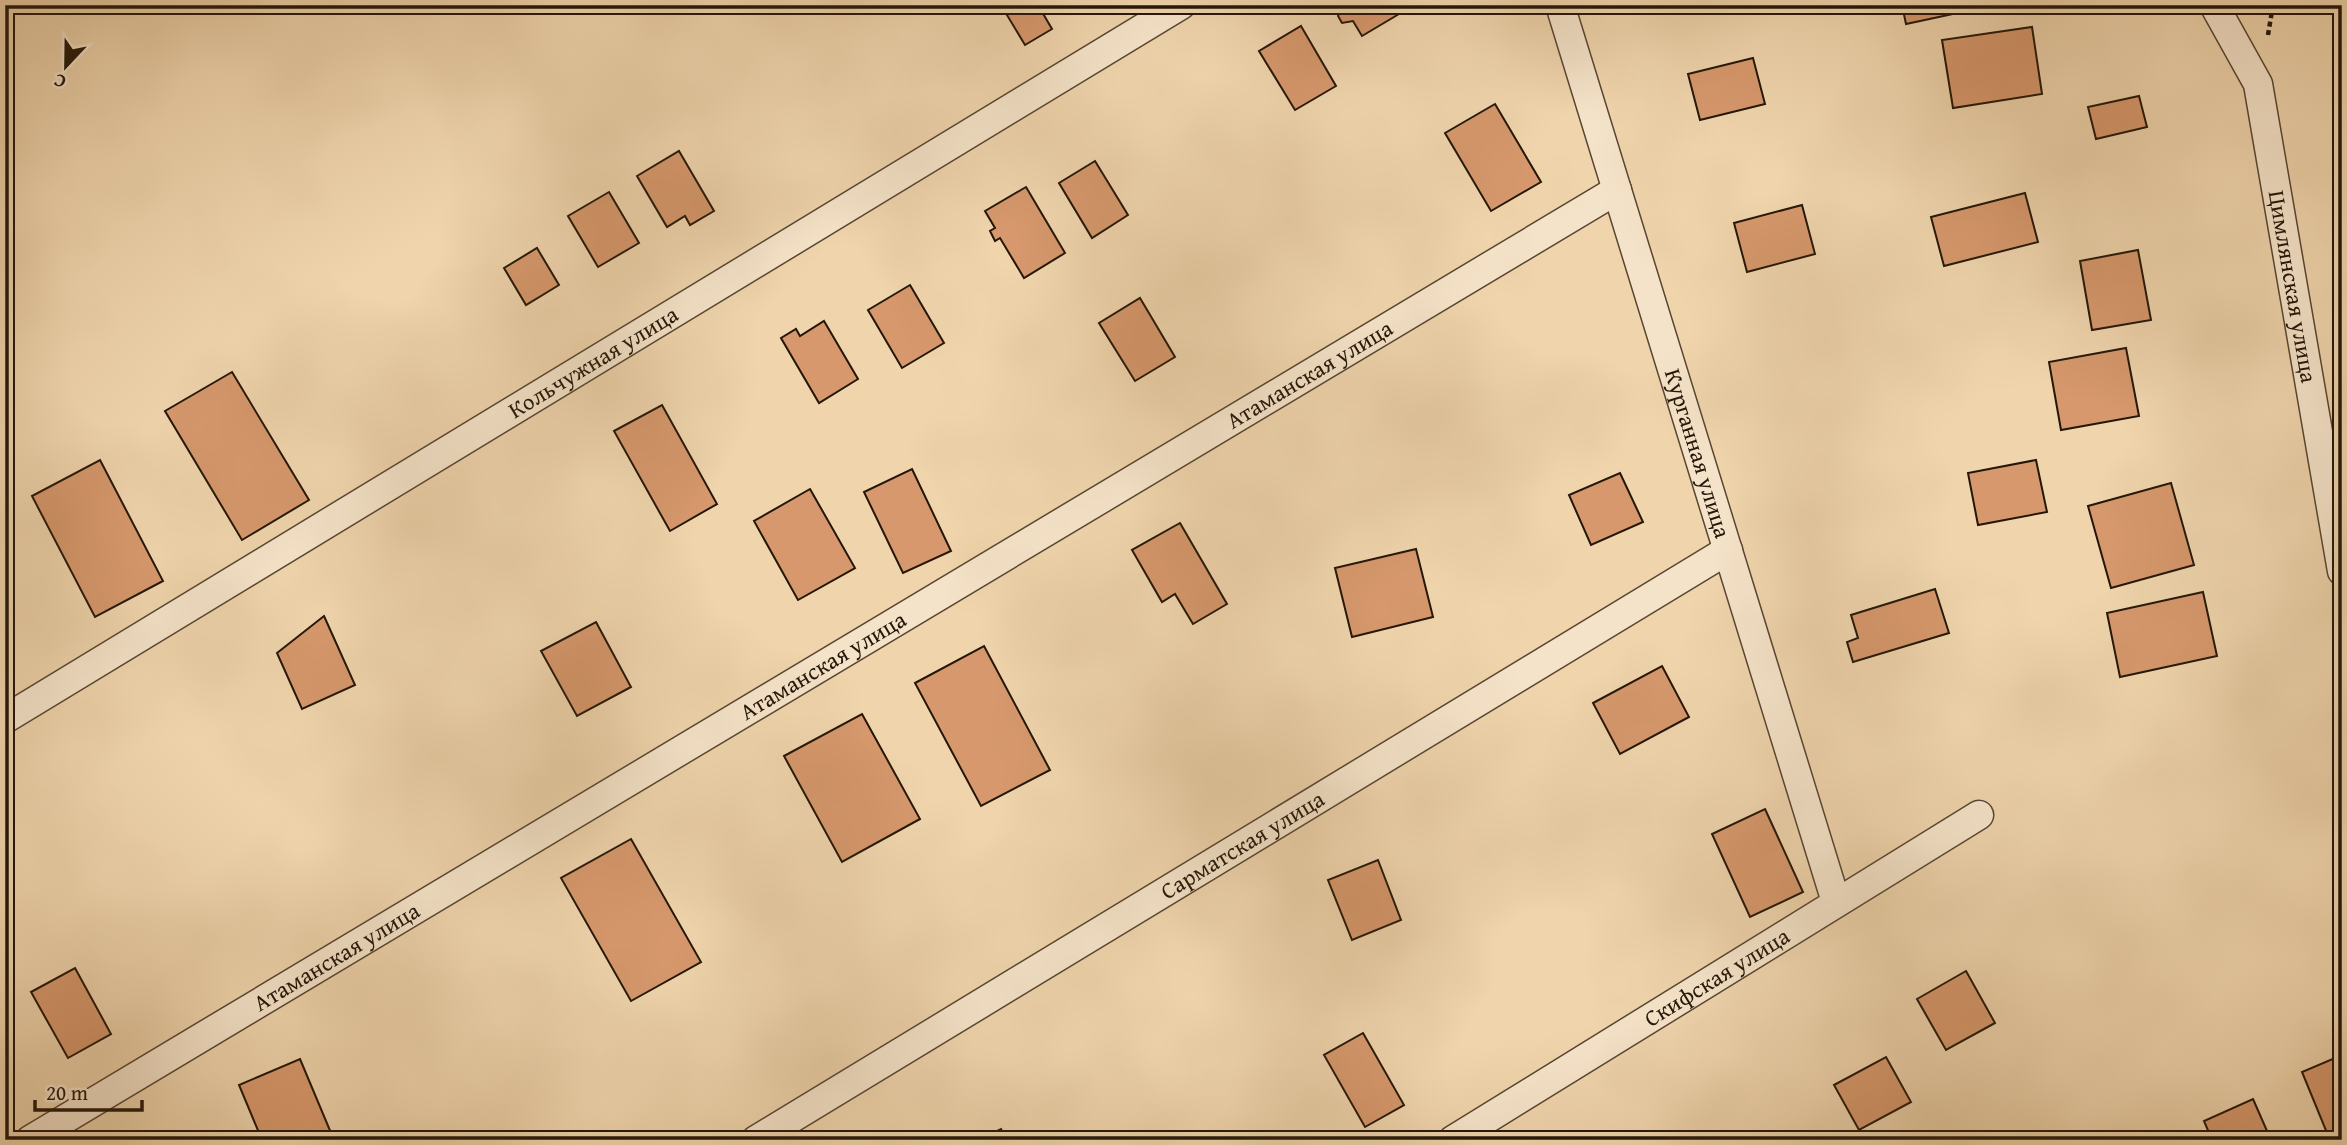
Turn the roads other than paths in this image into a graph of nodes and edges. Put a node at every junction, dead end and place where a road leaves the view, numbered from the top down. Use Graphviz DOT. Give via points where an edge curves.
graph roads {
  1 [pos="1181,5"];
  2 [pos="1560,5"];
  3 [pos="2214,5"];
  4 [pos="1617,190"];
  5 [pos="1728,550"];
  6 [pos="2342,571"];
  7 [pos="5,719"];
  8 [pos="1979,815"];
  9 [pos="1836,902"];
  10 [pos="30,1140"];
  11 [pos="756,1140"];
  12 [pos="1453,1140"];
  1 -- 7 [label="street, Кольчужная улица"];
  2 -- 4 [label="street, Курганная улица"];
  3 -- 6 [label="street, Цимлянская улица" via="2258,84"];
  4 -- 5 [label="street, Курганная улица"];
  4 -- 10 [label="street, Атаманская улица"];
  5 -- 9 [label="street, Курганная улица"];
  5 -- 11 [label="street, Сарматская улица"];
  8 -- 9 [label="street, Скифская улица"];
  9 -- 12 [label="street, Скифская улица"];
}
